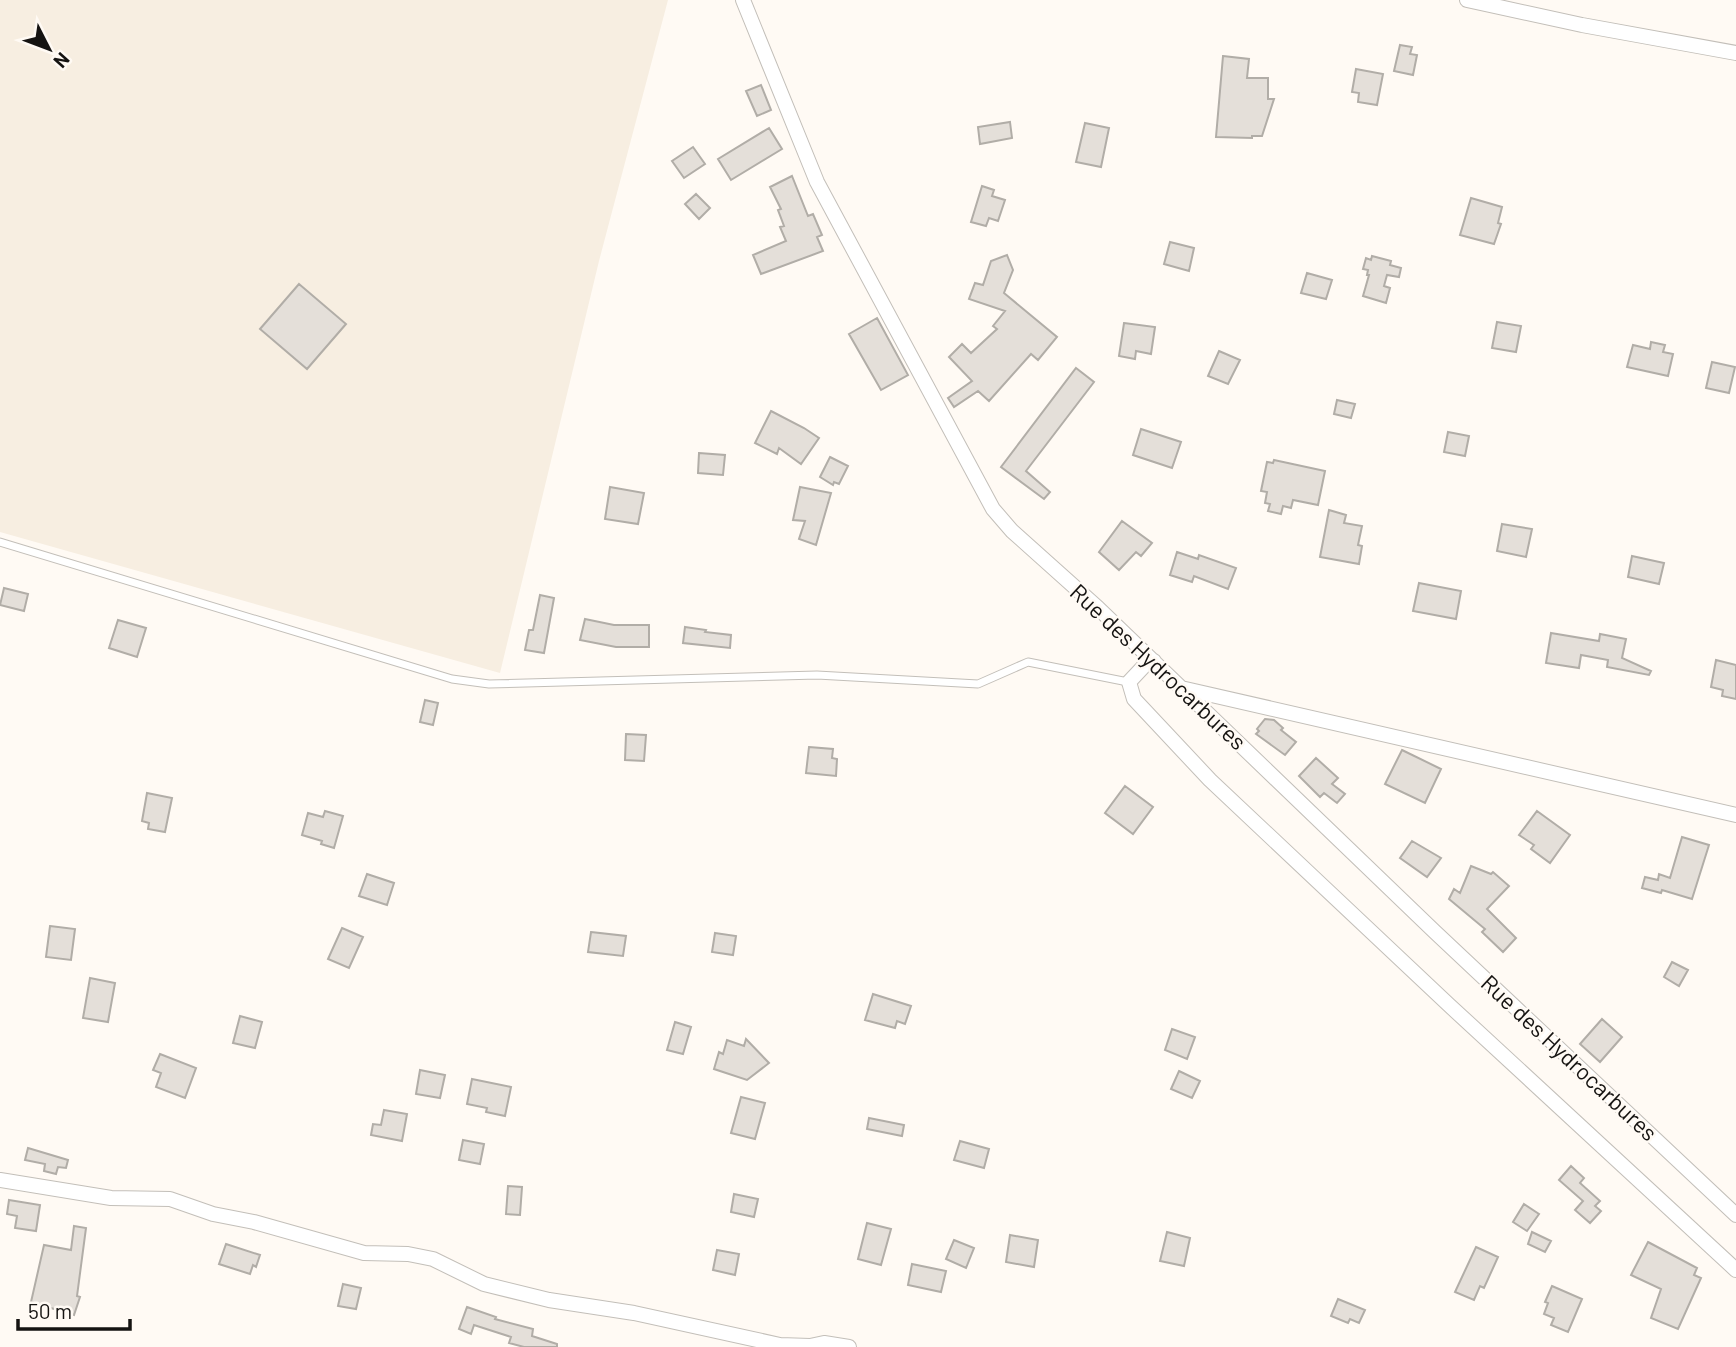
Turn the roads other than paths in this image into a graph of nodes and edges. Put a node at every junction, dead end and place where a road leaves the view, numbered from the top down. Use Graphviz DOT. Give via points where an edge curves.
graph roads {
  1 [pos="744,0"];
  2 [pos="1467,0"];
  3 [pos="1736,53"];
  4 [pos="0,542"];
  5 [pos="1154,662"];
  6 [pos="1129,682"];
  7 [pos="1181,688"];
  8 [pos="1736,815"];
  9 [pos="0,1180"];
  10 [pos="1736,1215"];
  11 [pos="1736,1270"];
  12 [pos="849,1347"];
  1 -- 5 [label="street, Rue des Hydrocarbures" via="817,182 993,509"];
  2 -- 3 [label="street"];
  4 -- 6 [label="lane" via="452,680 489,684 817,675 978,684 1028,662"];
  5 -- 6 [label="street"];
  5 -- 7 [label="street, Rue des Hydrocarbures"];
  6 -- 11 [label="street" via="1134,699 1210,780"];
  7 -- 8 [label="street"];
  7 -- 10 [label="street, Rue des Hydrocarbures"];
  9 -- 12 [label="street" via="111,1198 170,1199 364,1253 433,1259 484,1284 549,1300 780,1345"];
}
